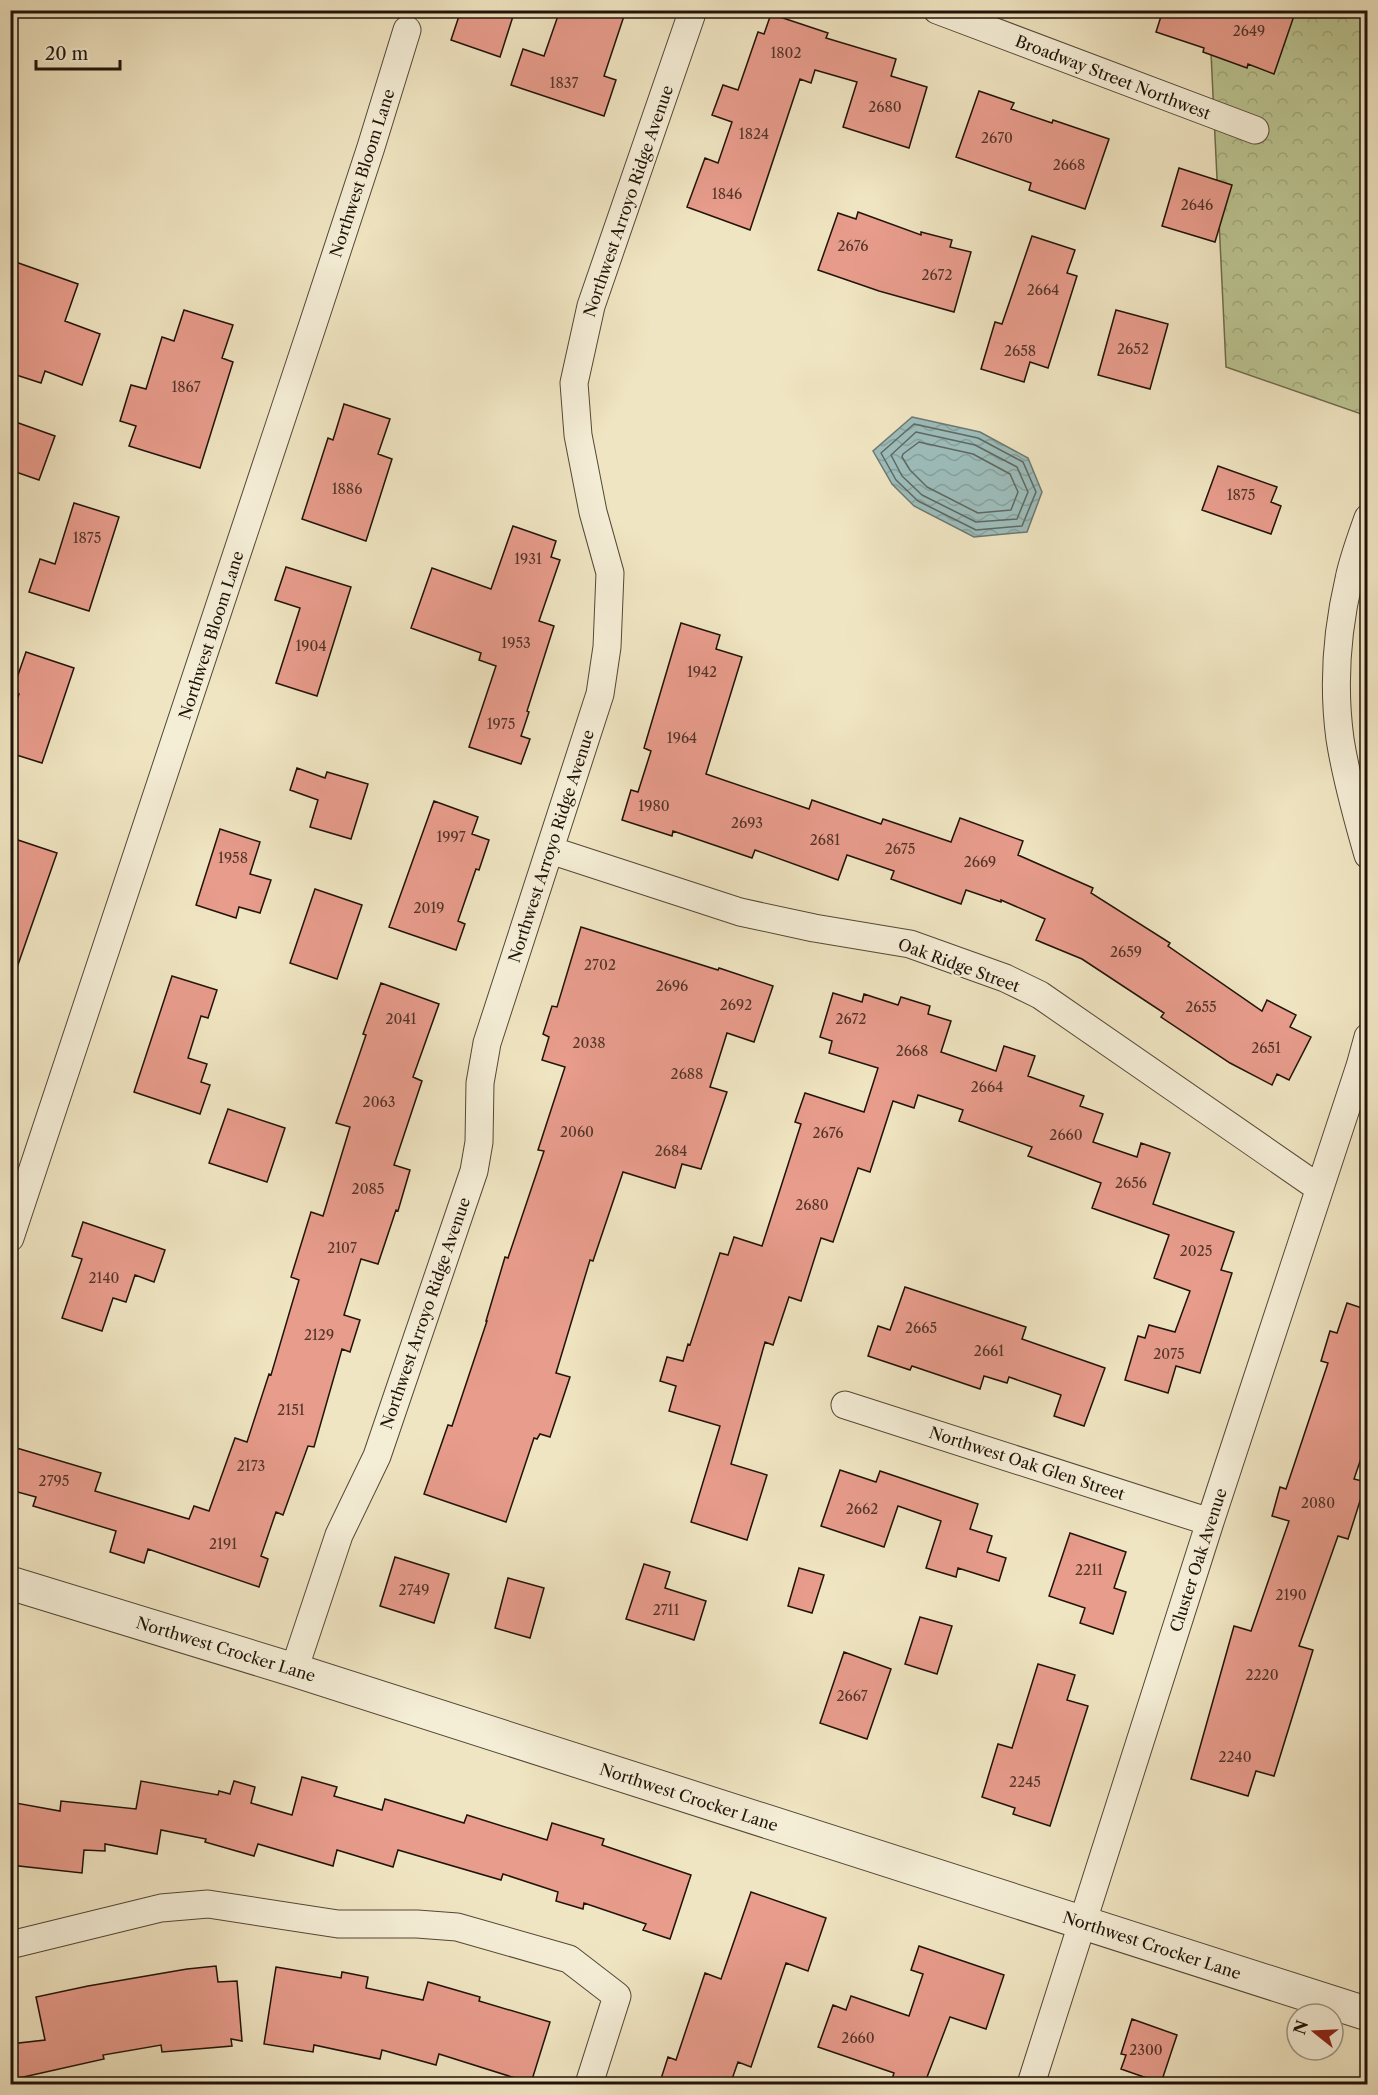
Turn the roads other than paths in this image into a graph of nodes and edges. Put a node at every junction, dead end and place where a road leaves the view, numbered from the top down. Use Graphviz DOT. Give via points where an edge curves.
graph roads {
  1 [pos="693,10"];
  2 [pos="937,10"];
  3 [pos="407,30"];
  4 [pos="1255,130"];
  5 [pos="1368,518"];
  6 [pos="550,850"];
  7 [pos="1368,855"];
  8 [pos="1368,1037"];
  9 [pos="1319,1188"];
  10 [pos="10,1238"];
  11 [pos="845,1405"];
  12 [pos="1210,1522"];
  13 [pos="10,1583"];
  14 [pos="294,1670"];
  15 [pos="1082,1923"];
  16 [pos="10,1945"];
  17 [pos="1368,2014"];
  18 [pos="589,2085"];
  19 [pos="1031,2085"];
  1 -- 6 [label="street, Northwest Arroyo Ridge Avenue" via="591,306 574,383 578,435 610,573 607,647 600,694"];
  2 -- 4 [label="street, Broadway Street Northwest"];
  3 -- 10 [label="street, Northwest Bloom Lane"];
  5 -- 7 [label="street" via="1349,579 1337,689 1350,793"];
  6 -- 9 [label="street, Oak Ridge Street" via="740,912 910,944 1005,978 1040,995"];
  6 -- 14 [label="street, Northwest Arroyo Ridge Avenue" via="487,1042 474,1171 377,1456 339,1535"];
  8 -- 9 [label="street, Cluster Oak Avenue"];
  9 -- 12 [label="street, Cluster Oak Avenue"];
  11 -- 12 [label="street, Northwest Oak Glen Street"];
  12 -- 15 [label="street, Cluster Oak Avenue"];
  13 -- 14 [label="street, Northwest Crocker Lane"];
  14 -- 15 [label="street, Northwest Crocker Lane"];
  15 -- 17 [label="street, Northwest Crocker Lane"];
  15 -- 19 [label="street, Cluster Oak Avenue"];
  16 -- 18 [label="street" via="161,1908 208,1904 338,1924 457,1927 569,1959 617,1996"];
}
